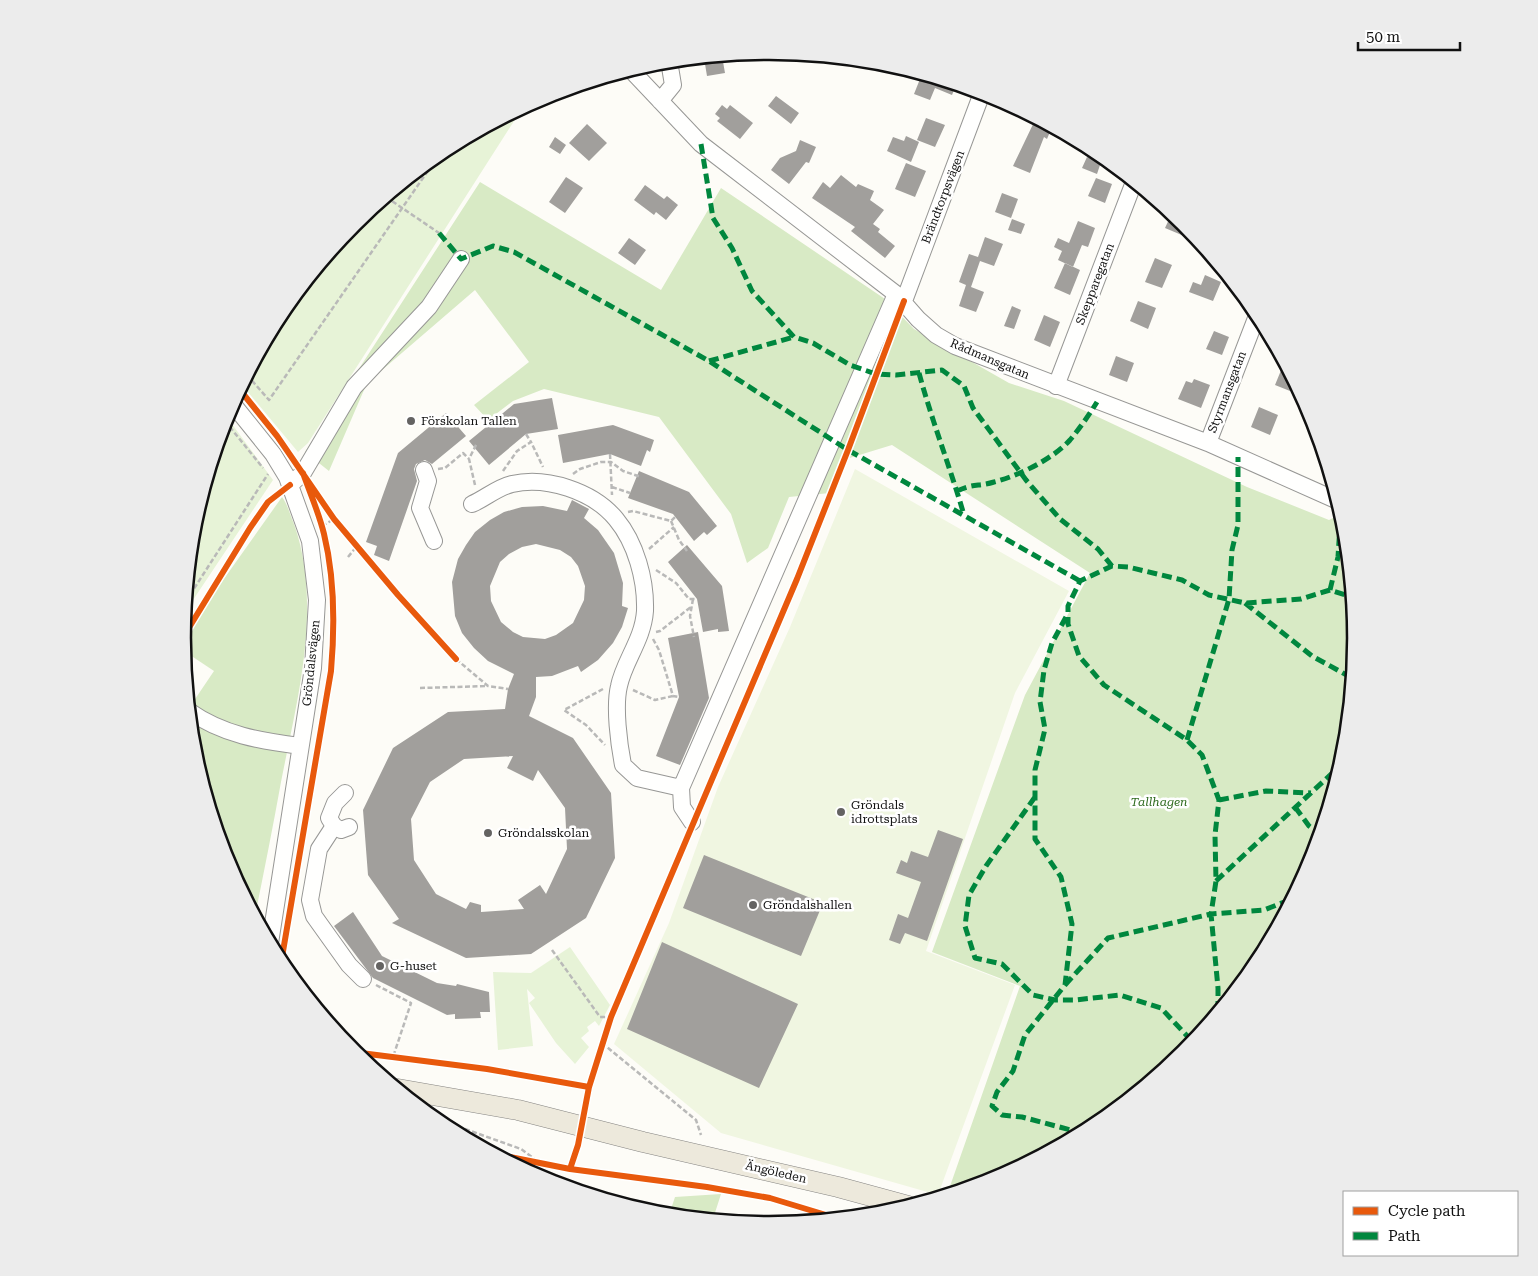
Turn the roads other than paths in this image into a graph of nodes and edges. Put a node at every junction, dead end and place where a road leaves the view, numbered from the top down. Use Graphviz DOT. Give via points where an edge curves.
graph roads {
  1 [pos="670,69"];
  2 [pos="636,76"];
  3 [pos="979,100"];
  4 [pos="660,101"];
  5 [pos="1132,188"];
  6 [pos="461,259"];
  7 [pos="900,297"];
  8 [pos="1254,324"];
  9 [pos="1056,386"];
  10 [pos="238,411"];
  11 [pos="1208,443"];
  12 [pos="424,470"];
  13 [pos="290,486"];
  14 [pos="1329,497"];
  15 [pos="476,503"];
  16 [pos="434,541"];
  17 [pos="197,716"];
  18 [pos="300,746"];
  19 [pos="681,788"];
  20 [pos="345,793"];
  21 [pos="692,822"];
  22 [pos="272,933"];
  23 [pos="364,979"];
  24 [pos="410,1091"];
  25 [pos="433,1108"];
  26 [pos="643,1142"];
  27 [pos="894,1202"];
  1 -- 4 [label="street" via="673,85"];
  2 -- 4 [label="street, Rådmansgatan"];
  3 -- 7 [label="street, Brändtorpsvägen"];
  4 -- 7 [label="street, Rådmansgatan" via="701,144"];
  5 -- 9 [label="street, Skepparegatan"];
  6 -- 13 [label="street" via="429,307 354,387 303,473"];
  7 -- 9 [label="street, Rådmansgatan" via="918,319 942,339"];
  7 -- 19 [label="street, Brändtorpsvägen"];
  8 -- 11 [label="street, Styrmansgatan"];
  9 -- 11 [label="street, Rådmansgatan"];
  10 -- 13 [label="street, Gröndalsvägen" via="273,454"];
  11 -- 14 [label="street, Rådmansgatan"];
  12 -- 16 [label="street" via="428,482 420,508"];
  13 -- 18 [label="street, Gröndalsvägen" via="310,541 317,600 313,668"];
  15 -- 19 [label="street" via="494,490 534,482 584,495 616,519 645,583 645,613 636,646 618,686 618,738 622,766 637,778"];
  17 -- 18 [label="street" via="227,732"];
  18 -- 22 [label="street, Gröndalsvägen"];
  19 -- 21 [label="street" via="682,807"];
  20 -- 23 [label="street" via="335,803 329,818 342,826 319,849 310,900 314,916 325,933"];
  24 -- 26 [label="main road, Ängöleden" via="518,1110"];
  25 -- 26 [label="main road, Ängöleden"];
  26 -- 27 [label="main road, Ängöleden"];
}
